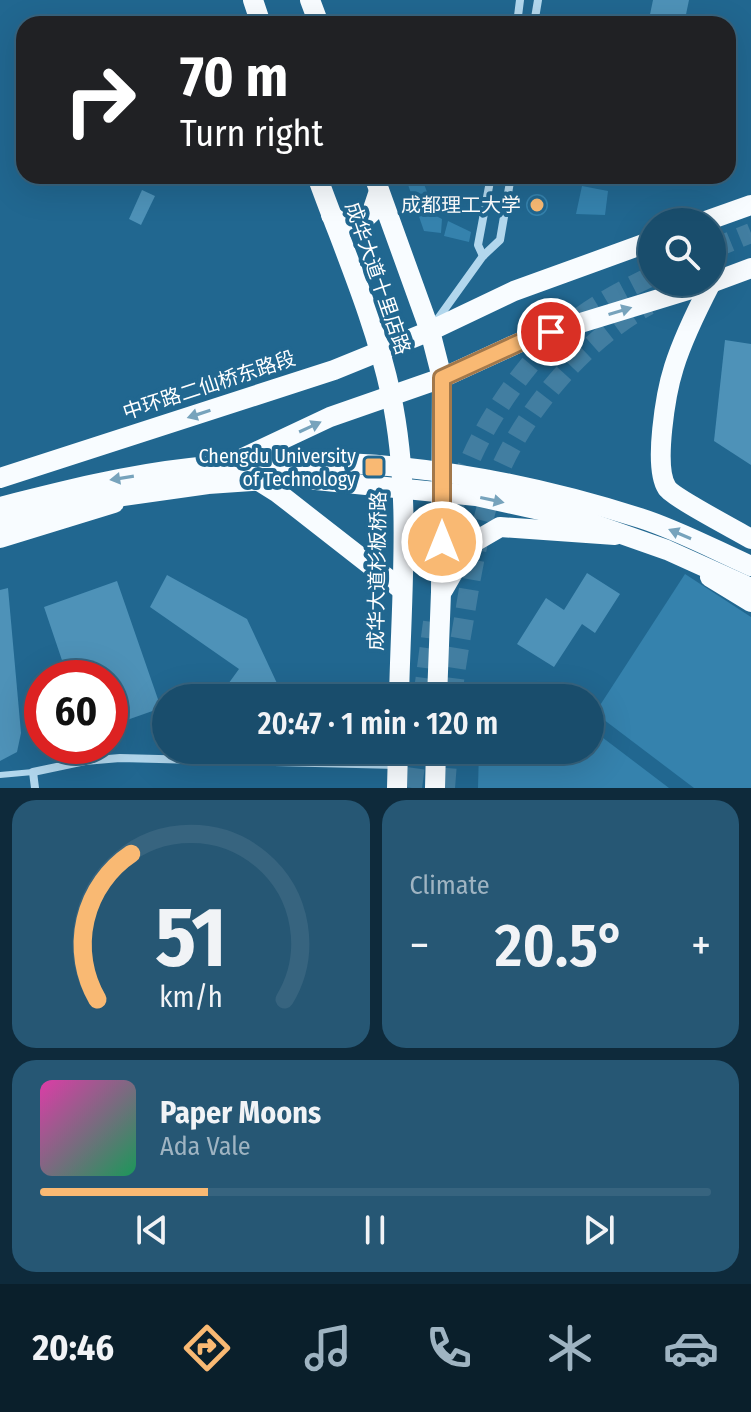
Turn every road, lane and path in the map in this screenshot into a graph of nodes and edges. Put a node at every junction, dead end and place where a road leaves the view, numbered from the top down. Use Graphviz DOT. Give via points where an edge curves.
graph roads {
  1 [pos="320,184"];
  2 [pos="377,184"];
  3 [pos="489,184"];
  4 [pos="510,184"];
  5 [pos="751,205"];
  6 [pos="726,214"];
  7 [pos="331,215"];
  8 [pos="638,246"];
  9 [pos="483,256"];
  10 [pos="751,268"];
  11 [pos="726,277"];
  12 [pos="669,296"];
  13 [pos="704,296"];
  14 [pos="430,331"];
  15 [pos="379,351"];
  16 [pos="442,378"];
  17 [pos="391,397"];
  18 [pos="205,475"];
  19 [pos="0,478"];
  20 [pos="0,507"];
  21 [pos="0,526"];
  22 [pos="0,538"];
  23 [pos="751,539"];
  24 [pos="751,566"];
  25 [pos="751,588"];
  26 [pos="401,589"];
  27 [pos="441,592"];
  28 [pos="751,602"];
  29 [pos="399,684"];
  30 [pos="438,684"];
  31 [pos="152,758"];
  32 [pos="398,764"];
  33 [pos="436,764"];
  34 [pos="33,772"];
  35 [pos="0,775"];
  36 [pos="35,788"];
  37 [pos="397,788"];
  38 [pos="435,788"];
  1 -- 7 [label="main road, 成华大道十里店路"];
  2 -- 7 [label="main road" via="367,219 343,225"];
  2 -- 14 [label="main road, 成华大道十里店路"];
  3 -- 9 [label="street" via="478,245"];
  4 -- 9 [label="street" via="500,240"];
  5 -- 6 [label="main road"];
  7 -- 15 [label="main road, 成华大道十里店路"];
  8 -- 14 [label="main road, 中环路二仙桥东路段" via="514,291"];
  9 -- 14 [label="street"];
  10 -- 11 [label="main road"];
  16 -- 12 [label="main road, one-way" via="525,340"];
  13 -- 23 [label="main road" via="670,382 660,473 669,490"];
  14 -- 15 [label="main road, 中环路二仙桥东路段"];
  14 -- 16 [label="main road, 成华大道十里店路"];
  15 -- 17 [label="main road, 成华大道十里店路"];
  15 -- 19 [label="main road, 中环路二仙桥东路段, one-way"];
  16 -- 17 [label="main road"];
  16 -- 27 [label="main road"];
  18 -- 17 [label="main road, one-way" via="330,417"];
  17 -- 26 [label="main road, 成华大道杉板桥路" via="402,484"];
  18 -- 22 [label="main road"];
  18 -- 26 [label="main road" via="249,475"];
  24 -- 20 [label="main road, one-way, bridge" via="642,518 522,486 358,463 299,460 190,468 107,480"];
  21 -- 25 [label="main road, one-way, bridge" via="74,503 296,478 476,496 576,518 667,550"];
  26 -- 29 [label="main road, 成华大道杉板桥路"];
  27 -- 28 [label="main road" via="469,545 500,527 529,527 611,534 647,544"];
  27 -- 30 [label="main road"];
  31 -- 34 [label="street" via="85,761"];
  32 -- 37 [label="main road"];
  33 -- 38 [label="main road"];
  34 -- 35 [label="lane"];
  34 -- 36 [label="street"];
}
